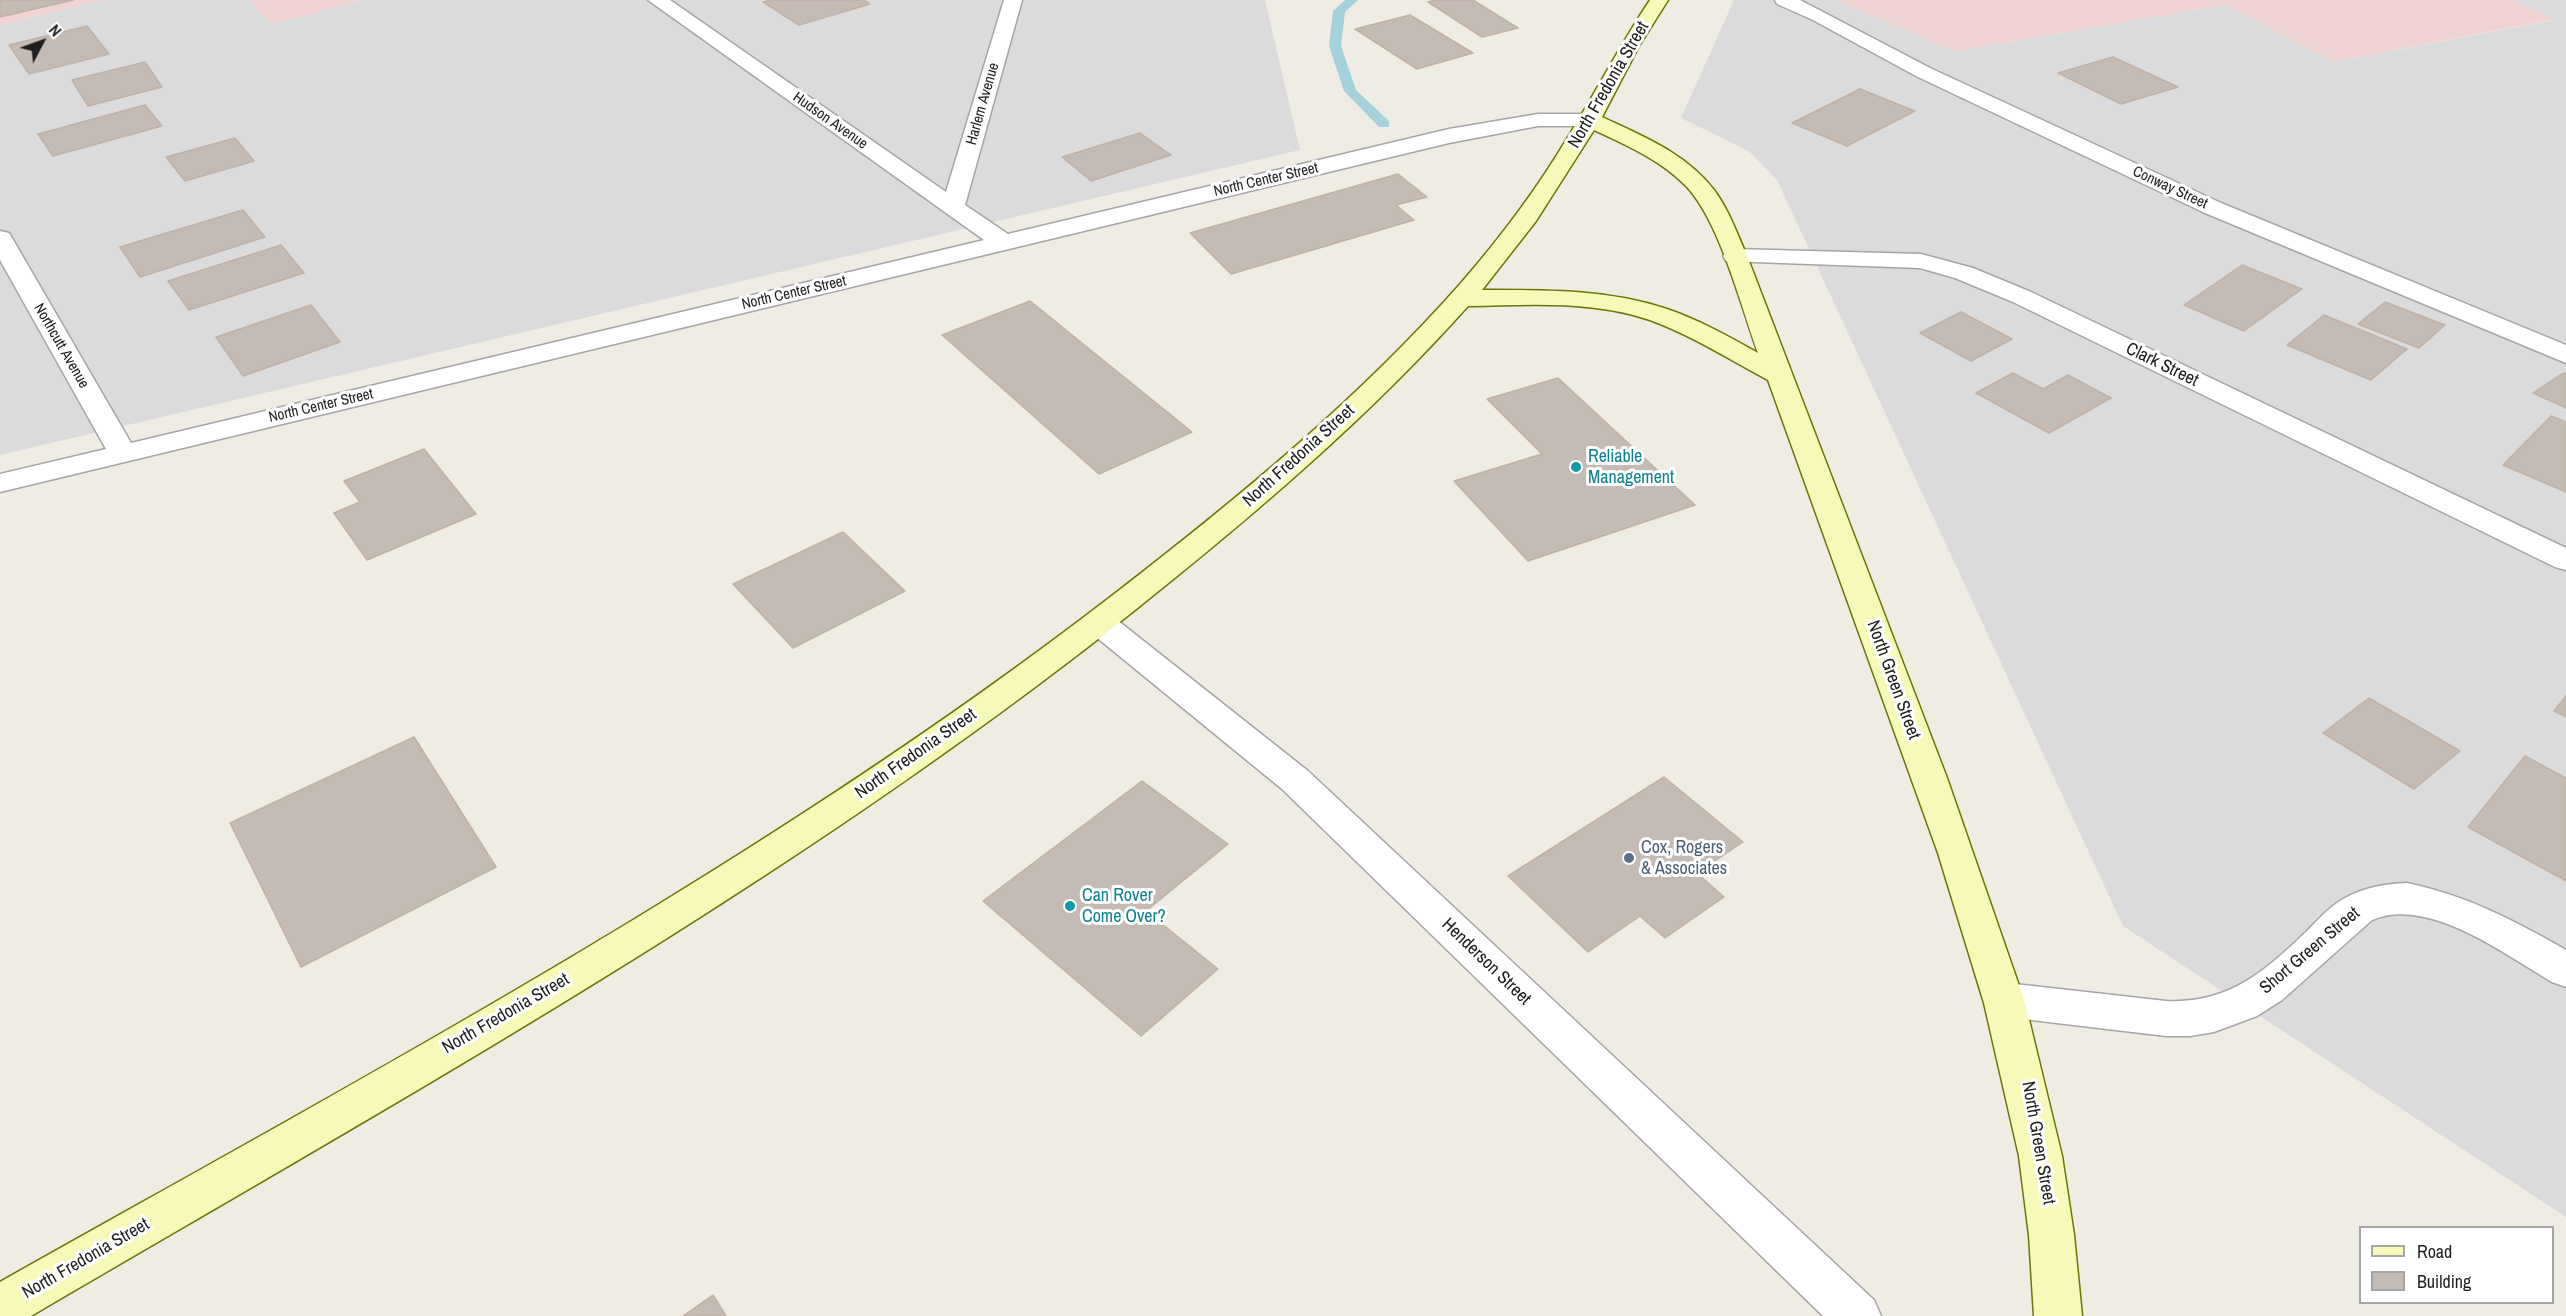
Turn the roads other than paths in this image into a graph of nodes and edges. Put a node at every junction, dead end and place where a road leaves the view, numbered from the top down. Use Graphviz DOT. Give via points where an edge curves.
graph roads {
  1 [pos="657,0"];
  2 [pos="1014,0"];
  3 [pos="1659,0"];
  4 [pos="1784,0"];
  5 [pos="1590,120"];
  6 [pos="953,207"];
  7 [pos="0,238"];
  8 [pos="1004,243"];
  9 [pos="1735,256"];
  10 [pos="1462,298"];
  11 [pos="2566,355"];
  12 [pos="1780,376"];
  13 [pos="123,454"];
  14 [pos="0,483"];
  15 [pos="2566,560"];
  16 [pos="1101,624"];
  17 [pos="2566,970"];
  18 [pos="2006,1000"];
  19 [pos="0,1308"];
  20 [pos="1857,1316"];
  21 [pos="2058,1316"];
  1 -- 6 [label="street, Hudson Avenue"];
  2 -- 6 [label="street, Harlem Avenue"];
  3 -- 5 [label="street, North Fredonia Street"];
  4 -- 11 [label="street, Conway Street" via="1923,72 2222,212"];
  5 -- 8 [label="street, North Center Street" via="1538,120 1484,128"];
  5 -- 9 [label="street, North Green Street" via="1652,150 1689,177 1705,194"];
  5 -- 10 [label="street, North Fredonia Street" via="1514,234"];
  6 -- 8 [label="street, Hudson Avenue"];
  7 -- 13 [label="street, Northcutt Avenue"];
  8 -- 13 [label="street, North Center Street"];
  9 -- 12 [label="street, North Green Street"];
  9 -- 15 [label="street, Clark Street" via="1921,261 1973,276"];
  10 -- 12 [label="street" via="1568,298 1642,309 1698,331"];
  10 -- 16 [label="street, North Fredonia Street" via="1281,476"];
  12 -- 18 [label="street, North Green Street" via="1954,843"];
  13 -- 14 [label="street, North Center Street"];
  16 -- 19 [label="street, North Fredonia Street" via="923,750 676,912"];
  16 -- 20 [label="street, Henderson Street" via="1295,780"];
  17 -- 18 [label="street, Short Green Street" via="2451,910 2419,900 2384,898 2358,908 2263,994 2211,1016 2178,1020"];
  18 -- 21 [label="street, North Green Street" via="2043,1159"];
}
